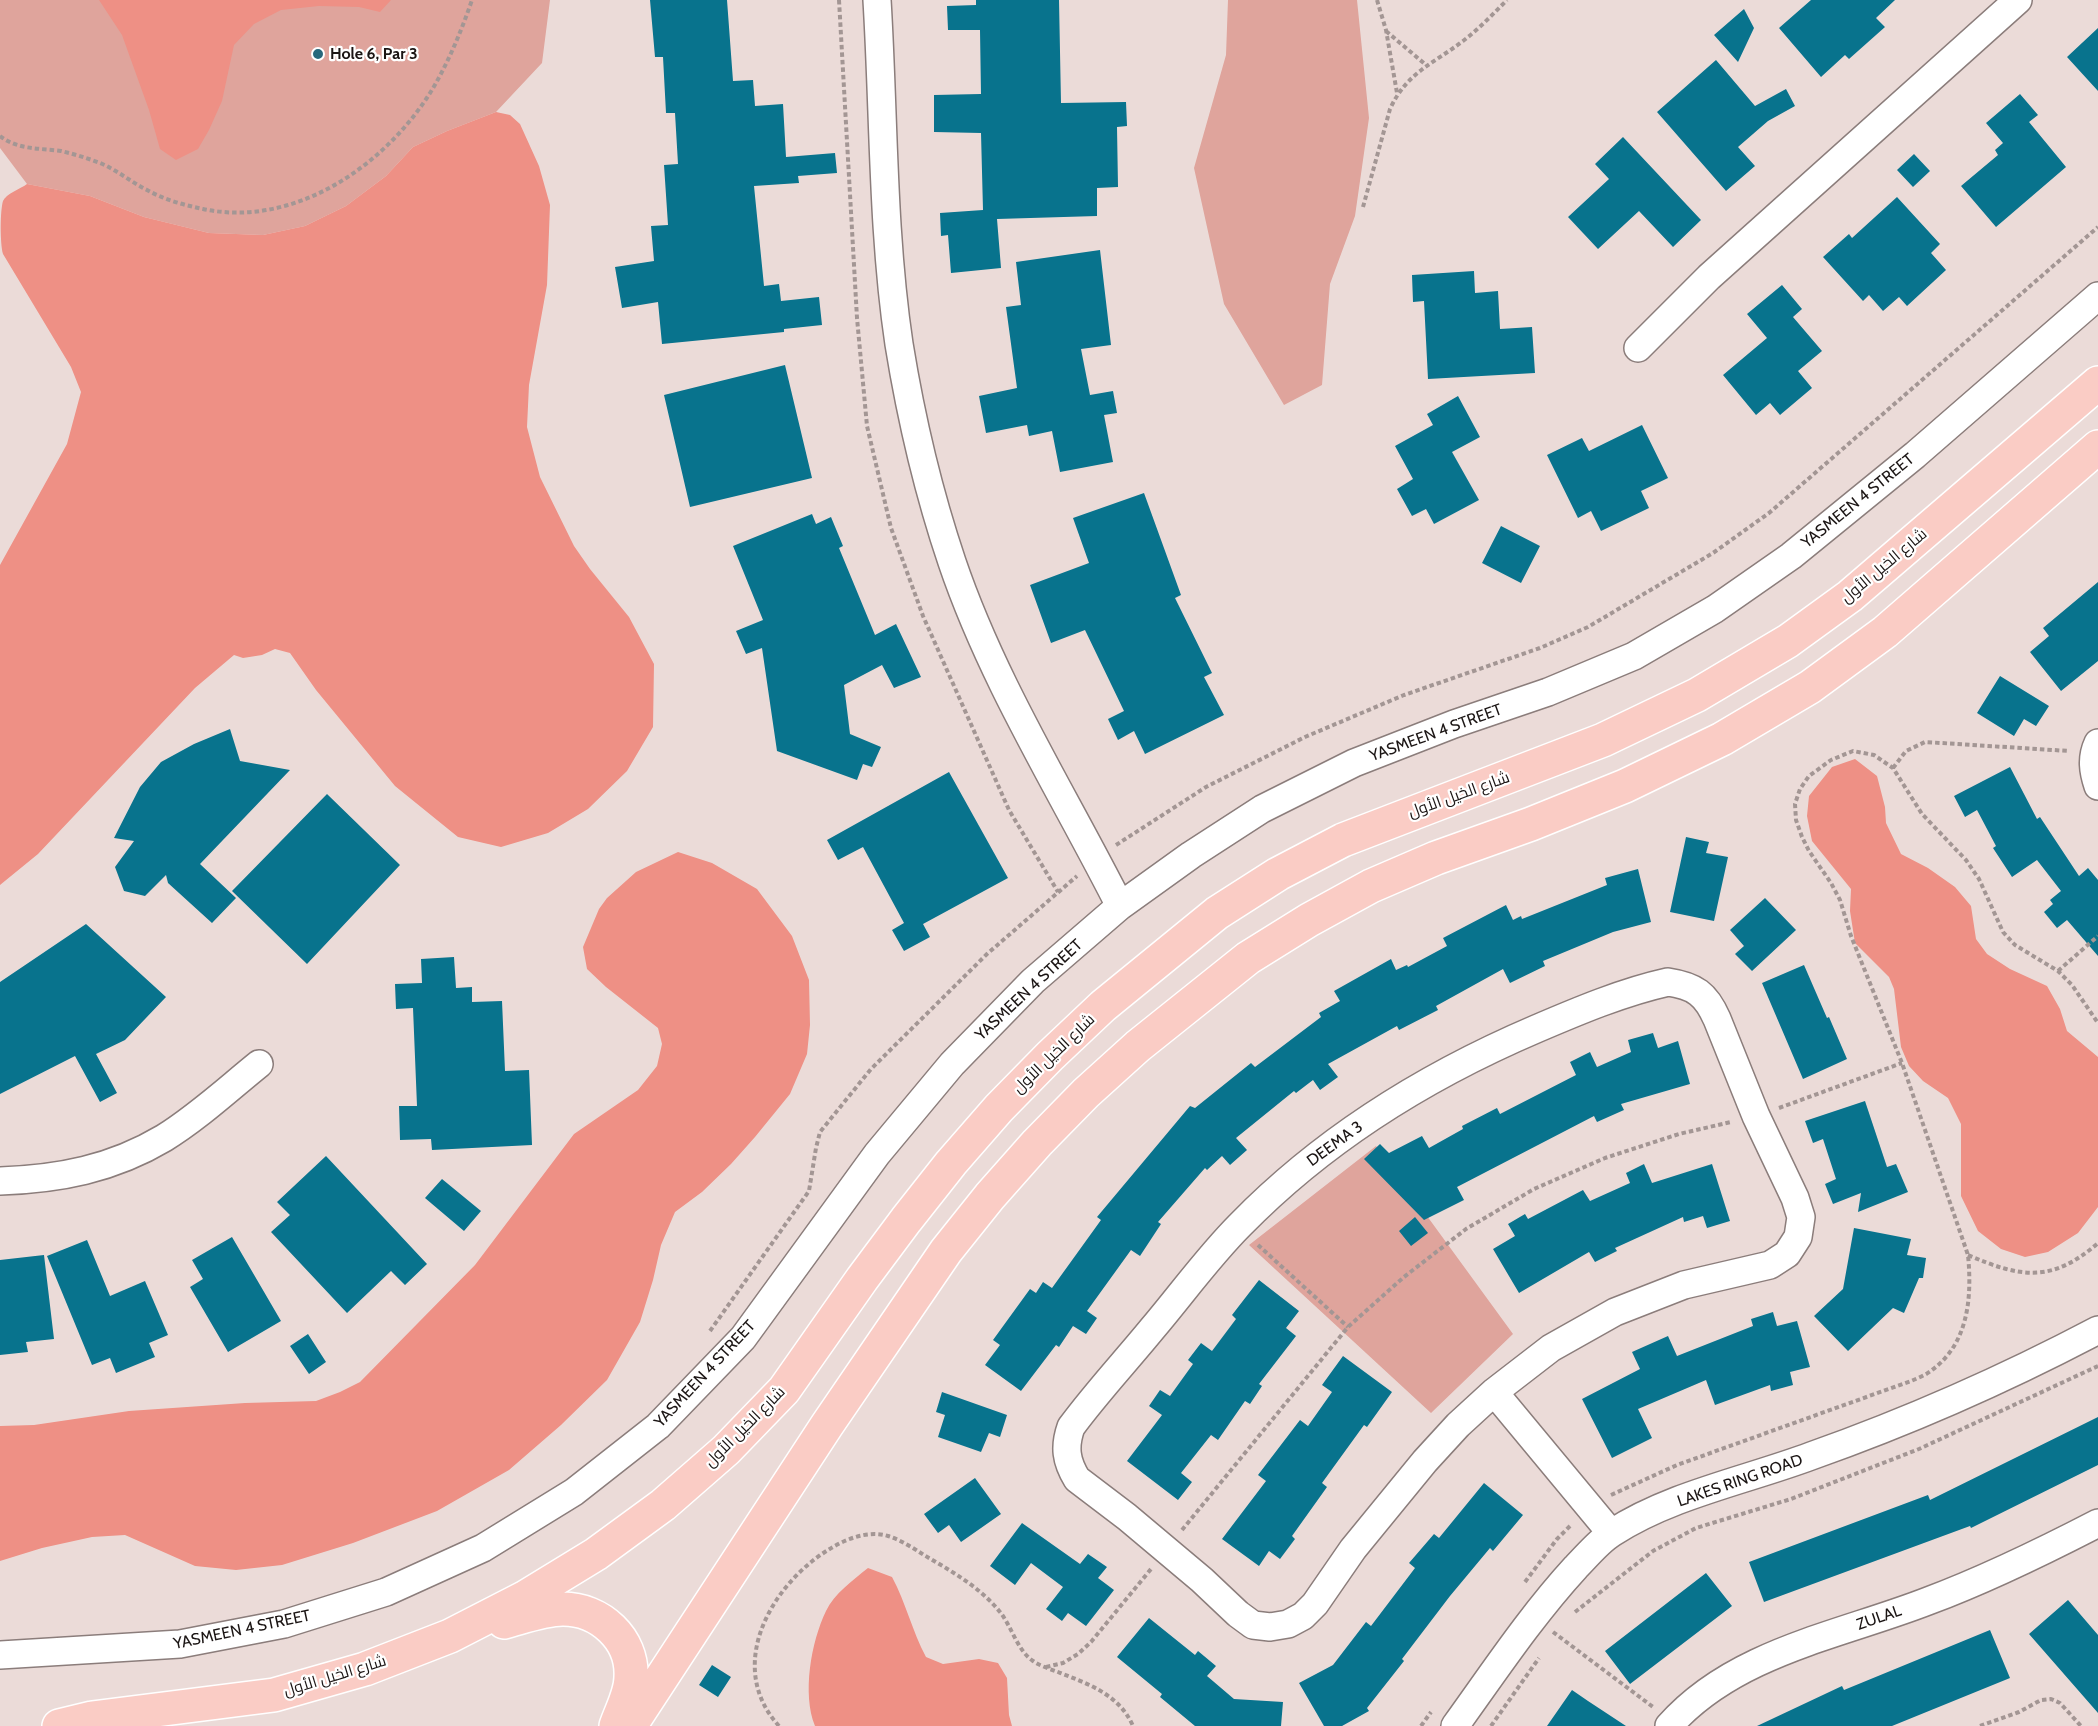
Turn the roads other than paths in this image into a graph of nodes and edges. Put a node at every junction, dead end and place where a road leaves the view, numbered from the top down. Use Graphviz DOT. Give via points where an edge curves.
graph roads {
  1 [pos="877,0"];
  2 [pos="2018,0"];
  3 [pos="2098,296"];
  4 [pos="1638,348"];
  5 [pos="2098,383"];
  6 [pos="2098,447"];
  7 [pos="2096,748"];
  8 [pos="2098,786"];
  9 [pos="1120,906"];
  10 [pos="259,1064"];
  11 [pos="0,1181"];
  12 [pos="2098,1330"];
  13 [pos="1494,1392"];
  14 [pos="2098,1523"];
  15 [pos="1611,1533"];
  16 [pos="450,1636"];
  17 [pos="0,1655"];
  18 [pos="1671,1724"];
  19 [pos="59,1726"];
  20 [pos="616,1726"];
  21 [pos="630,1726"];
  22 [pos="1455,1726"];
  1 -- 9 [label="street" via="888,234 898,331 912,417 930,491 952,564 980,635"];
  2 -- 4 [label="street" via="1709,277"];
  3 -- 9 [label="street, YASMEEN 4 STREET" via="1915,455 1791,556 1715,609 1634,656 1354,763 1262,809"];
  5 -- 16 [label="main road, شارع الخيل الأول" via="1850,596 1788,641 1697,695 1603,740 1343,840 1216,913 1103,1006 999,1108 906,1220 784,1390 726,1450 663,1505 596,1554 524,1598"];
  6 -- 21 [label="main road" via="1885,632 1810,687 1722,739 1625,786 1371,886 1248,958 1138,1046 1037,1143 946,1251"];
  7 -- 8 [label="street" via="2093,770"];
  9 -- 17 [label="street, YASMEEN 4 STREET" via="1033,981 952,1064 877,1154 743,1338 658,1426 574,1492 483,1548 386,1592 284,1624 180,1644"];
  10 -- 11 [label="street" via="164,1138 125,1157 83,1171"];
  12 -- 15 [label="street, LAKES RING ROAD" via="1979,1390 1878,1433 1686,1498"];
  13 -- 13 [label="street, DEEMA 3" via="1551,1348 1615,1312 1684,1285 1770,1265 1787,1254 1798,1237 1801,1217 1795,1198 1710,1004 1684,984 1651,986 1571,1014 1481,1054 1423,1085 1331,1145 1282,1184 1238,1227 1079,1416 1071,1427 1066,1452 1077,1479 1167,1550 1238,1614 1254,1624 1270,1627 1287,1624 1316,1604 1394,1497 1458,1425"];
  13 -- 15 [label="street"];
  14 -- 18 [label="street, ZULAL" via="1985,1579 1754,1664 1698,1699"];
  15 -- 22 [label="street, LAKES RING ROAD" via="1563,1581"];
  16 -- 19 [label="main road, شارع الخيل الأول" via="365,1670 274,1695 92,1718"];
  16 -- 20 [label="main road" via="562,1609 584,1611 603,1621 619,1636 629,1656 631,1677"];
}
